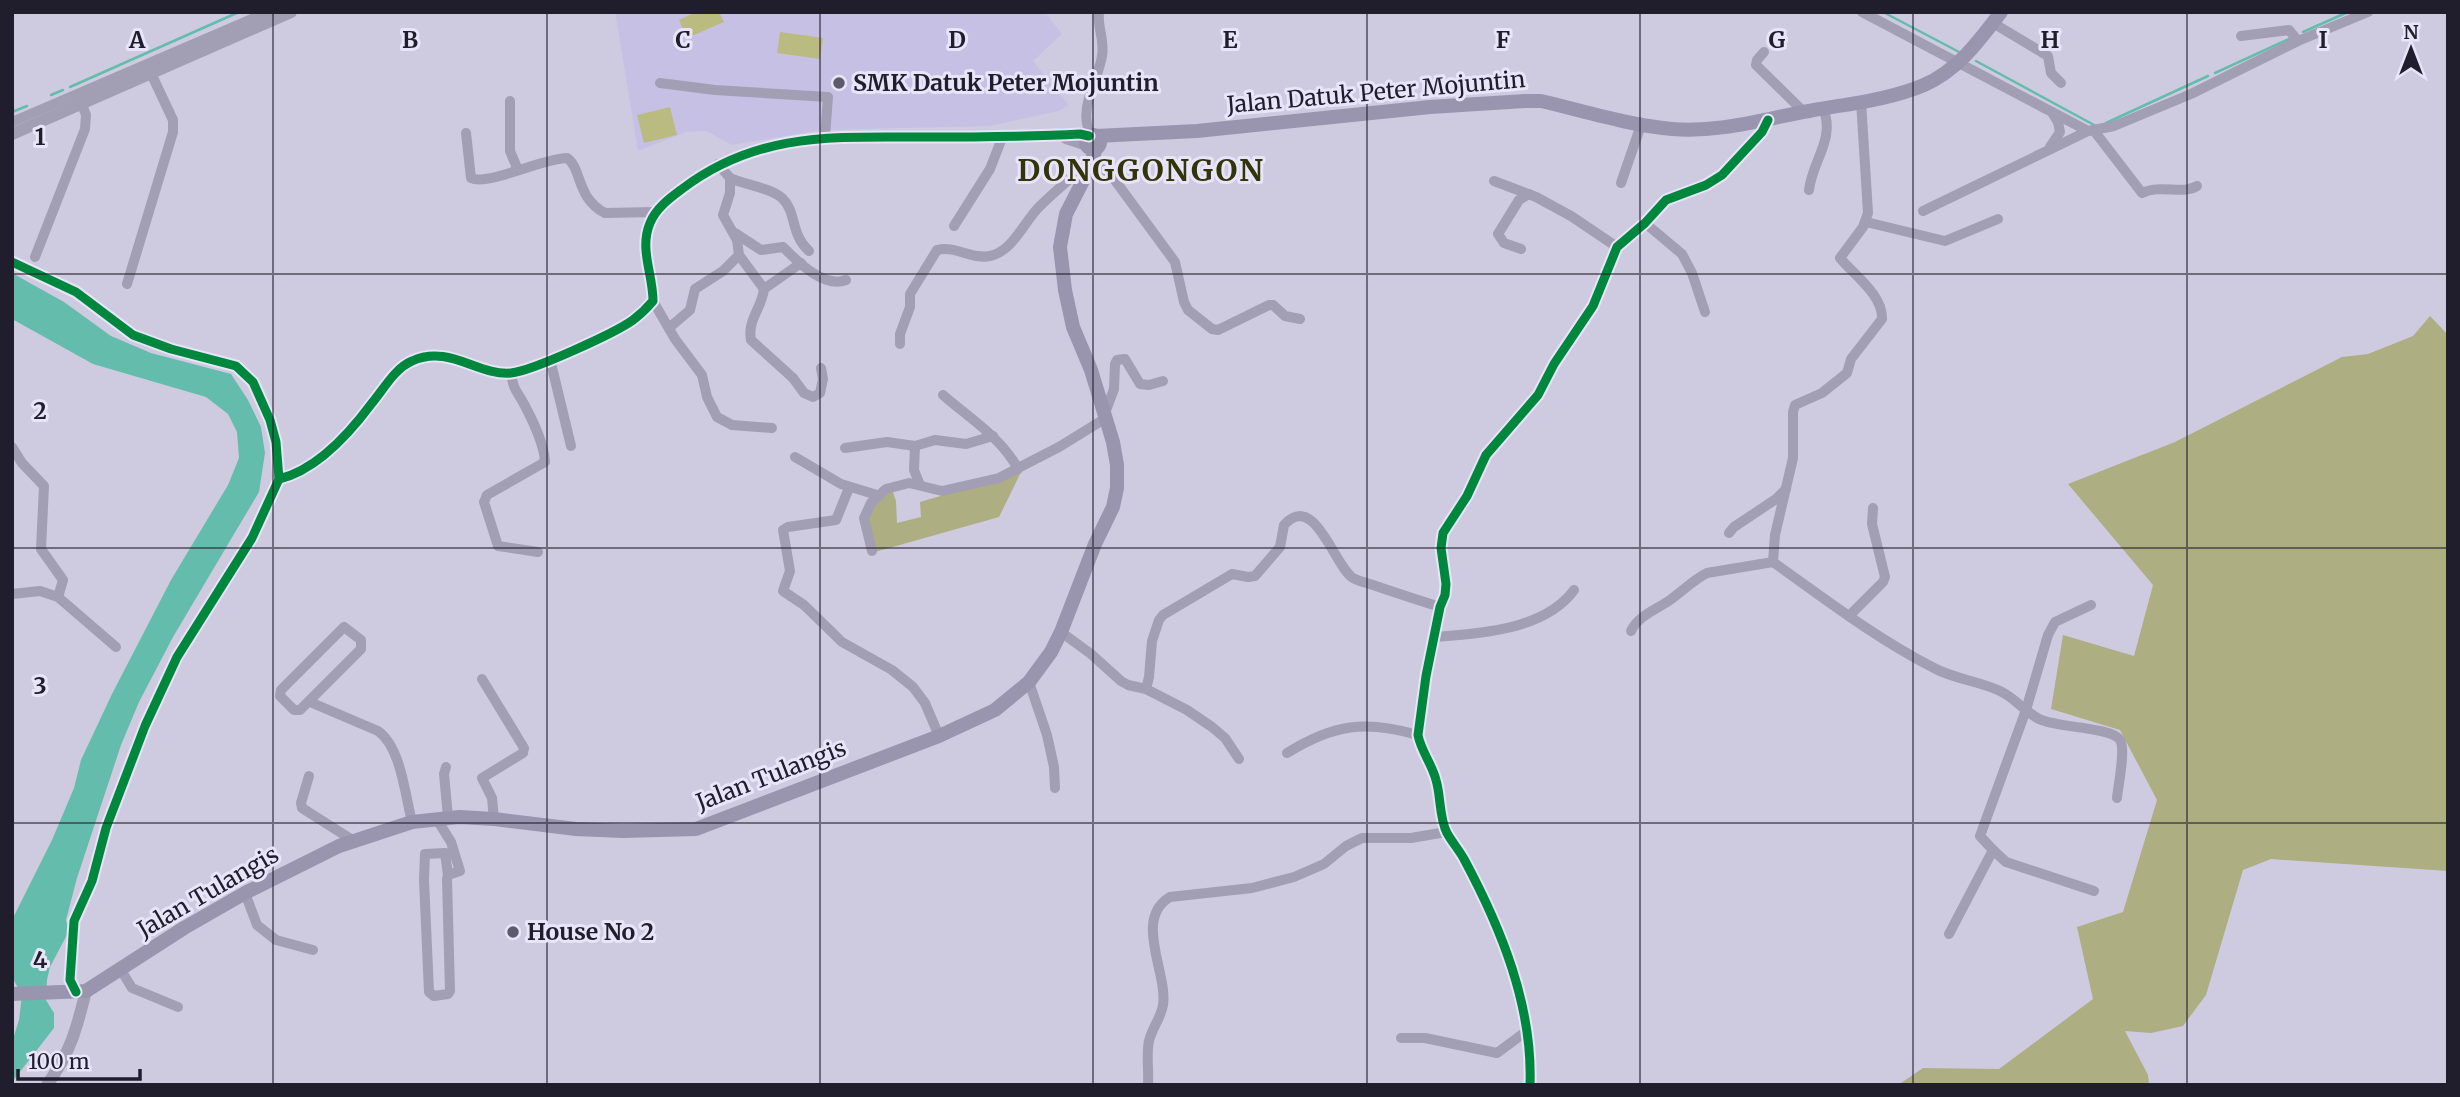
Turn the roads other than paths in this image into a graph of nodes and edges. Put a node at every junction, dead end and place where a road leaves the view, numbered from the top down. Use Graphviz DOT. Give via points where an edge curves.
graph roads {
  1 [pos="268,12"];
  2 [pos="292,12"];
  3 [pos="1099,12"];
  4 [pos="1862,12"];
  5 [pos="2368,12"];
  6 [pos="1997,18"];
  7 [pos="2241,36"];
  8 [pos="2298,41"];
  9 [pos="1764,52"];
  10 [pos="179,55"];
  11 [pos="1960,62"];
  12 [pos="149,68"];
  13 [pos="660,83"];
  14 [pos="2062,83"];
  15 [pos="79,98"];
  16 [pos="510,101"];
  17 [pos="1861,101"];
  18 [pos="1823,108"];
  19 [pos="2051,111"];
  20 [pos="1804,112"];
  21 [pos="1768,120"];
  22 [pos="12,122"];
  23 [pos="1641,125"];
  24 [pos="2091,131"];
  25 [pos="466,133"];
  26 [pos="12,134"];
  27 [pos="825,137"];
  28 [pos="1002,138"];
  29 [pos="1092,142"];
  30 [pos="2048,150"];
  31 [pos="718,164"];
  32 [pos="1086,168"];
  33 [pos="518,170"];
  34 [pos="730,178"];
  35 [pos="1494,181"];
  36 [pos="1621,183"];
  37 [pos="2197,186"];
  38 [pos="1809,190"];
  39 [pos="1529,194"];
  40 [pos="1923,211"];
  41 [pos="655,212"];
  42 [pos="1998,219"];
  43 [pos="1866,222"];
  44 [pos="1645,223"];
  45 [pos="954,226"];
  46 [pos="732,231"];
  47 [pos="1617,247"];
  48 [pos="1521,249"];
  49 [pos="809,251"];
  50 [pos="739,255"];
  51 [pos="35,257"];
  52 [pos="12,262"];
  53 [pos="802,263"];
  54 [pos="846,280"];
  55 [pos="127,284"];
  56 [pos="764,289"];
  57 [pos="655,304"];
  58 [pos="1704,312"];
  59 [pos="1300,319"];
  60 [pos="668,328"];
  61 [pos="900,344"];
  62 [pos="552,365"];
  63 [pos="821,368"];
  64 [pos="512,380"];
  65 [pos="1163,381"];
  66 [pos="943,395"];
  67 [pos="1105,416"];
  68 [pos="772,428"];
  69 [pos="993,436"];
  70 [pos="571,446"];
  71 [pos="915,446"];
  72 [pos="12,447"];
  73 [pos="845,447"];
  74 [pos="795,457"];
  75 [pos="1018,469"];
  76 [pos="278,479"];
  77 [pos="920,485"];
  78 [pos="849,488"];
  79 [pos="1786,488"];
  80 [pos="877,495"];
  81 [pos="1873,508"];
  82 [pos="1728,533"];
  83 [pos="872,551"];
  84 [pos="538,552"];
  85 [pos="1773,562"];
  86 [pos="1574,590"];
  87 [pos="12,594"];
  88 [pos="58,597"];
  89 [pos="2091,606"];
  90 [pos="1440,607"];
  91 [pos="1849,616"];
  92 [pos="1631,631"];
  93 [pos="1061,632"];
  94 [pos="1434,636"];
  95 [pos="116,647"];
  96 [pos="482,678"];
  97 [pos="1029,682"];
  98 [pos="1146,689"];
  99 [pos="310,702"];
  100 [pos="2026,710"];
  101 [pos="1418,735"];
  102 [pos="939,736"];
  103 [pos="1287,753"];
  104 [pos="1239,759"];
  105 [pos="446,767"];
  106 [pos="309,776"];
  107 [pos="1055,788"];
  108 [pos="2117,798"];
  109 [pos="445,818"];
  110 [pos="494,819"];
  111 [pos="412,822"];
  112 [pos="1446,832"];
  113 [pos="354,841"];
  114 [pos="451,842"];
  115 [pos="1993,850"];
  116 [pos="448,875"];
  117 [pos="2094,891"];
  118 [pos="246,893"];
  119 [pos="1949,934"];
  120 [pos="313,950"];
  121 [pos="121,970"];
  122 [pos="81,991"];
  123 [pos="12,994"];
  124 [pos="178,1007"];
  125 [pos="1528,1030"];
  126 [pos="1401,1038"];
  127 [pos="51,1083"];
  128 [pos="1528,1083"];
  129 [pos="1148,1085"];
  1 -- 10 [label="street"];
  2 -- 10 [label="street"];
  3 -- 29 [label="street" via="1104,46 1088,103 1087,128"];
  4 -- 11 [label="street"];
  5 -- 8 [label="street"];
  6 -- 11 [label="main road, Jalan Datuk Peter Mojuntin"];
  6 -- 14 [label="street" via="2048,56 2051,73"];
  7 -- 8 [label="street" via="2289,30"];
  8 -- 24 [label="street" via="2191,94"];
  9 -- 20 [label="street" via="1756,65"];
  10 -- 12 [label="street"];
  11 -- 17 [label="main road, Jalan Datuk Peter Mojuntin" via="1925,85"];
  11 -- 19 [label="street"];
  12 -- 15 [label="street"];
  12 -- 55 [label="street" via="173,120 173,132"];
  13 -- 27 [label="street" via="828,97"];
  15 -- 22 [label="street"];
  15 -- 26 [label="street"];
  15 -- 51 [label="street" via="85,129"];
  16 -- 33 [label="street" via="510,151"];
  17 -- 18 [label="main road, Jalan Datuk Peter Mojuntin"];
  17 -- 43 [label="street"];
  18 -- 20 [label="main road, Jalan Datuk Peter Mojuntin"];
  18 -- 38 [label="street" via="1828,130"];
  19 -- 24 [label="street"];
  19 -- 30 [label="street" via="2060,132"];
  20 -- 21 [label="main road, Jalan Datuk Peter Mojuntin"];
  21 -- 23 [label="main road, Jalan Datuk Peter Mojuntin" via="1692,130"];
  21 -- 44 [label="street" via="1722,175 1666,200"];
  23 -- 29 [label="main road, Jalan Datuk Peter Mojuntin" via="1541,101 1511,101"];
  23 -- 36 [label="street"];
  24 -- 30 [label="street"];
  24 -- 37 [label="street" via="2142,193 2149,189 2194,190"];
  25 -- 33 [label="street" via="471,177 481,180"];
  27 -- 28 [label="street, Jalan Datuk Peter Mojuntin"];
  27 -- 31 [label="street, Jalan Datuk Peter Mojuntin" via="760,149"];
  28 -- 29 [label="street, Jalan Datuk Peter Mojuntin" via="1059,135"];
  28 -- 45 [label="street" via="990,169"];
  29 -- 32 [label="main road, Jalan Tulangis"];
  30 -- 40 [label="street"];
  31 -- 34 [label="street"];
  31 -- 41 [label="street, Jalan Datuk Peter Mojuntin"];
  32 -- 59 [label="street" via="1106,171 1114,179 1172,257 1184,302 1196,317 1218,330 1273,305 1285,316"];
  32 -- 61 [label="street" via="1042,204 997,253 977,257 937,250 911,294"];
  32 -- 67 [label="main road, Jalan Tulangis" via="1066,214 1060,247 1073,327"];
  33 -- 41 [label="street" via="567,158 582,189 600,210"];
  34 -- 46 [label="street" via="723,215"];
  34 -- 49 [label="street" via="781,198 797,236"];
  35 -- 39 [label="street"];
  39 -- 47 [label="street"];
  39 -- 48 [label="street" via="1519,200 1498,234 1504,243"];
  41 -- 57 [label="street" via="645,244"];
  42 -- 43 [label="street" via="1945,241"];
  43 -- 79 [label="street" via="1840,258 1875,298 1882,319 1851,359 1847,373 1822,393 1796,404"];
  44 -- 47 [label="street"];
  44 -- 58 [label="street" via="1682,254"];
  46 -- 50 [label="street"];
  46 -- 53 [label="street" via="758,249 783,247"];
  47 -- 90 [label="street" via="1593,306 1531,406 1492,447 1443,533 1446,583"];
  50 -- 56 [label="street"];
  50 -- 60 [label="street" via="695,289 690,310"];
  52 -- 76 [label="street" via="76,292 133,335 243,370 253,382 274,432"];
  53 -- 54 [label="street" via="836,283"];
  53 -- 56 [label="street"];
  56 -- 63 [label="street" via="762,304 750,325 751,340 808,396 820,393"];
  57 -- 60 [label="street"];
  57 -- 62 [label="street"];
  60 -- 68 [label="street" via="702,375 717,417 732,425"];
  62 -- 64 [label="street"];
  62 -- 70 [label="street"];
  64 -- 76 [label="street" via="458,358 412,360 321,458 297,475"];
  64 -- 84 [label="street" via="545,462 487,495 484,502 498,546"];
  65 -- 67 [label="street" via="1140,384 1128,361 1117,360"];
  66 -- 69 [label="street"];
  67 -- 75 [label="street"];
  67 -- 93 [label="main road, Jalan Tulangis" via="1117,465 1113,507"];
  69 -- 71 [label="street" via="966,444 931,440"];
  69 -- 75 [label="street" via="1009,451"];
  71 -- 73 [label="street" via="887,442"];
  71 -- 77 [label="street" via="914,470"];
  72 -- 88 [label="street" via="44,486 40,544 63,580"];
  74 -- 78 [label="street"];
  75 -- 77 [label="street" via="942,491"];
  76 -- 122 [label="street" via="252,538 177,657 145,726 74,921 70,980"];
  77 -- 80 [label="street" via="898,485"];
  78 -- 80 [label="street"];
  78 -- 102 [label="street" via="836,520 783,530 790,570 783,591 842,642 913,687"];
  79 -- 82 [label="street"];
  79 -- 85 [label="street"];
  80 -- 83 [label="street" via="864,517"];
  81 -- 91 [label="street" via="1871,524 1885,577"];
  85 -- 91 [label="street"];
  85 -- 92 [label="street" via="1707,573 1646,615"];
  86 -- 94 [label="street" via="1560,606 1539,618 1479,633"];
  87 -- 88 [label="street" via="40,591"];
  88 -- 95 [label="street"];
  89 -- 100 [label="street" via="2055,622"];
  90 -- 94 [label="street"];
  90 -- 98 [label="street" via="1352,578 1311,521 1295,517 1284,525 1280,547 1255,576 1232,574 1163,615 1152,641"];
  91 -- 100 [label="street" via="1936,670 1996,689"];
  93 -- 97 [label="main road, Jalan Tulangis"];
  93 -- 98 [label="street" via="1121,681"];
  94 -- 101 [label="street"];
  96 -- 110 [label="street" via="524,748 482,778 492,797"];
  97 -- 102 [label="main road, Jalan Tulangis" via="995,710"];
  97 -- 107 [label="street" via="1054,767"];
  98 -- 104 [label="street" via="1212,727"];
  99 -- 99 [label="street" via="362,649 361,640 348,628 340,628 279,693 293,710"];
  99 -- 111 [label="street" via="386,736"];
  100 -- 108 [label="street" via="2041,720 2117,737 2122,745"];
  100 -- 115 [label="street" via="1980,835"];
  101 -- 103 [label="street" via="1380,726 1348,727 1312,737"];
  101 -- 112 [label="street" via="1436,779"];
  102 -- 110 [label="main road, Jalan Tulangis" via="696,829 576,829"];
  105 -- 109 [label="street"];
  106 -- 113 [label="street" via="302,808"];
  109 -- 110 [label="main road, Jalan Tulangis"];
  109 -- 111 [label="main road, Jalan Tulangis"];
  109 -- 114 [label="street"];
  109 -- 114 [label="street"];
  111 -- 113 [label="main road, Jalan Tulangis"];
  112 -- 125 [label="street" via="1464,859 1499,934"];
  112 -- 129 [label="street" via="1362,838 1324,864 1294,877 1252,888 1170,897 1159,904 1154,935 1164,1004 1149,1041"];
  113 -- 118 [label="main road, Jalan Tulangis"];
  114 -- 116 [label="street" via="460,871"];
  115 -- 117 [label="street" via="2007,862"];
  115 -- 119 [label="street"];
  116 -- 116 [label="street" via="450,991 435,996 429,992 425,854 445,853"];
  118 -- 120 [label="street" via="257,925 276,940"];
  118 -- 121 [label="main road, Jalan Tulangis"];
  121 -- 122 [label="main road, Jalan Tulangis"];
  121 -- 124 [label="street" via="132,988"];
  122 -- 123 [label="main road, Jalan Tulangis"];
  122 -- 127 [label="street" via="75,1036"];
  125 -- 126 [label="street" via="1497,1053 1425,1038"];
  125 -- 128 [label="street"];
}
